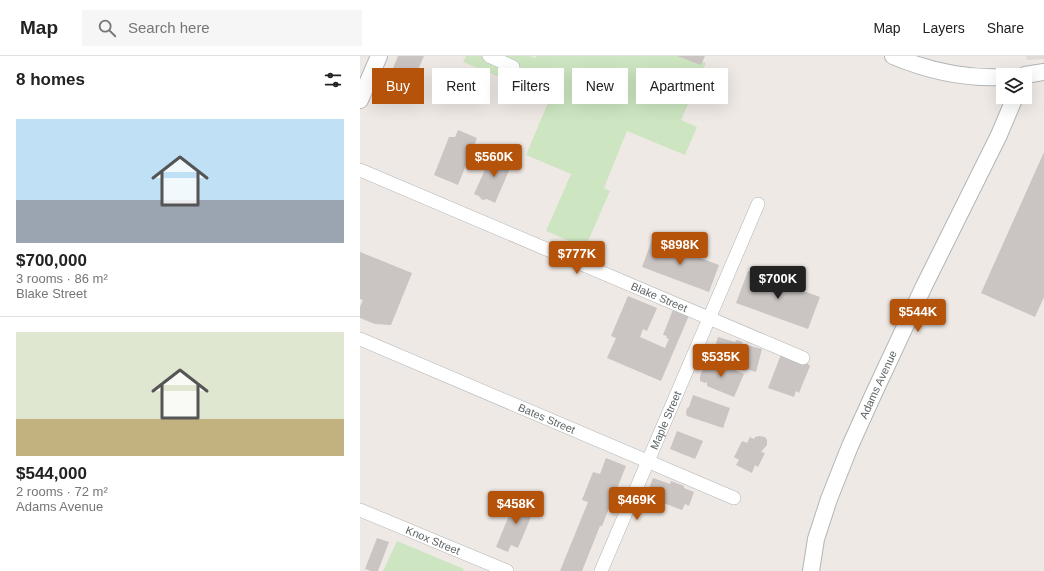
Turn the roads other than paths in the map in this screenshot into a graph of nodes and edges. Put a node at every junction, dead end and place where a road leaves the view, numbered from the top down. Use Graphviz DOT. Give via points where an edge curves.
graph roads {
  1 [pos="379,56"];
  2 [pos="489,56"];
  3 [pos="893,56"];
  4 [pos="513,67"];
  5 [pos="1044,72"];
  6 [pos="1032,74"];
  7 [pos="996,77"];
  8 [pos="360,100"];
  9 [pos="1012,104"];
  10 [pos="360,170"];
  11 [pos="758,204"];
  12 [pos="709,318"];
  13 [pos="360,340"];
  14 [pos="803,358"];
  15 [pos="648,461"];
  16 [pos="734,498"];
  17 [pos="360,510"];
  18 [pos="507,571"];
  19 [pos="601,571"];
  20 [pos="811,571"];
  1 -- 8 [label="street"];
  2 -- 4 [label="street"];
  3 -- 7 [label="street" via="922,67 965,77"];
  5 -- 6 [label="street"];
  9 -- 20 [label="street, Adams Avenue" via="850,446 816,539"];
  10 -- 12 [label="street, Blake Street"];
  11 -- 12 [label="street, Maple Street"];
  12 -- 14 [label="street, Blake Street"];
  12 -- 15 [label="street, Maple Street"];
  13 -- 15 [label="street, Bates Street"];
  15 -- 16 [label="street, Bates Street"];
  15 -- 19 [label="street, Maple Street"];
  17 -- 18 [label="street, Knox Street"];
}
